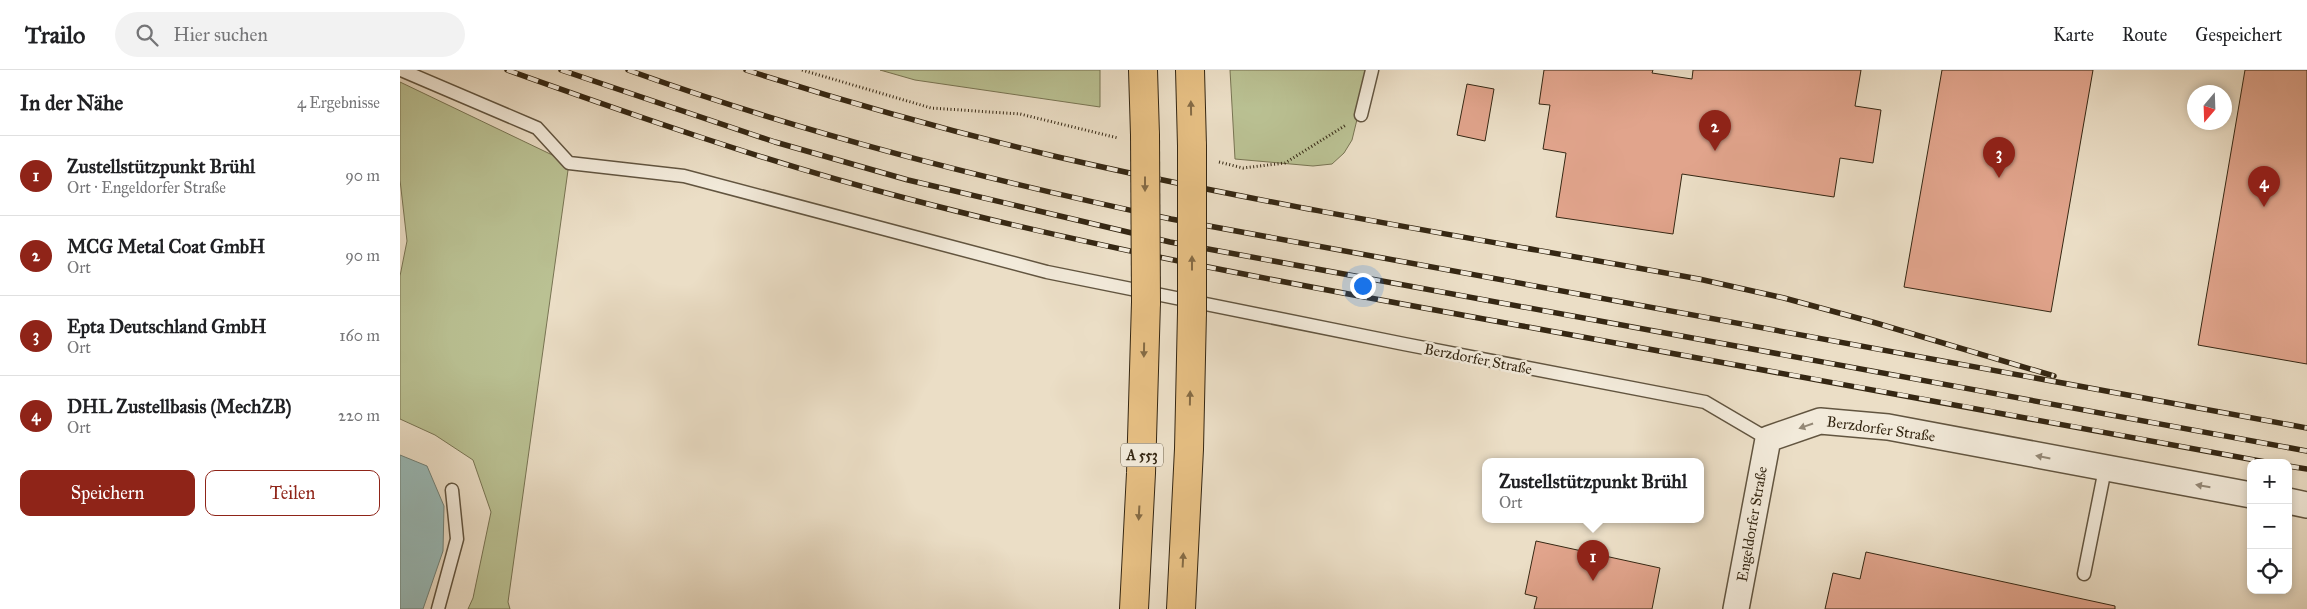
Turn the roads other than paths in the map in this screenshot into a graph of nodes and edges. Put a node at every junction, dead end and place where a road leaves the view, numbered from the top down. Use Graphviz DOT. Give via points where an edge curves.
graph roads {
  1 [pos="401,70"];
  2 [pos="1144,70"];
  3 [pos="1190,70"];
  4 [pos="1372,70"];
  5 [pos="1361,115"];
  6 [pos="1768,439"];
  7 [pos="2105,469"];
  8 [pos="452,490"];
  9 [pos="2247,494"];
  10 [pos="2292,502"];
  11 [pos="2307,505"];
  12 [pos="2084,574"];
  13 [pos="438,609"];
  14 [pos="1134,609"];
  15 [pos="1181,609"];
  16 [pos="1736,609"];
  1 -- 6 [label="lane, Berzdorfer Straße" via="537,128 569,163 684,176 1047,272 1705,402"];
  2 -- 14 [label="highway, A 553, one-way, bridge" via="1136,137 1146,302"];
  15 -- 3 [label="highway, one-way, bridge" via="1192,312 1203,154"];
  4 -- 5 [label="lane"];
  7 -- 6 [label="street, Berzdorfer Straße, one-way" via="1888,427 1820,421"];
  6 -- 16 [label="street, Engeldorfer Straße"];
  9 -- 7 [label="street, Berzdorfer Straße, one-way"];
  7 -- 12 [label="lane"];
  8 -- 13 [label="lane" via="457,539"];
  10 -- 11 [label="street"];
}
